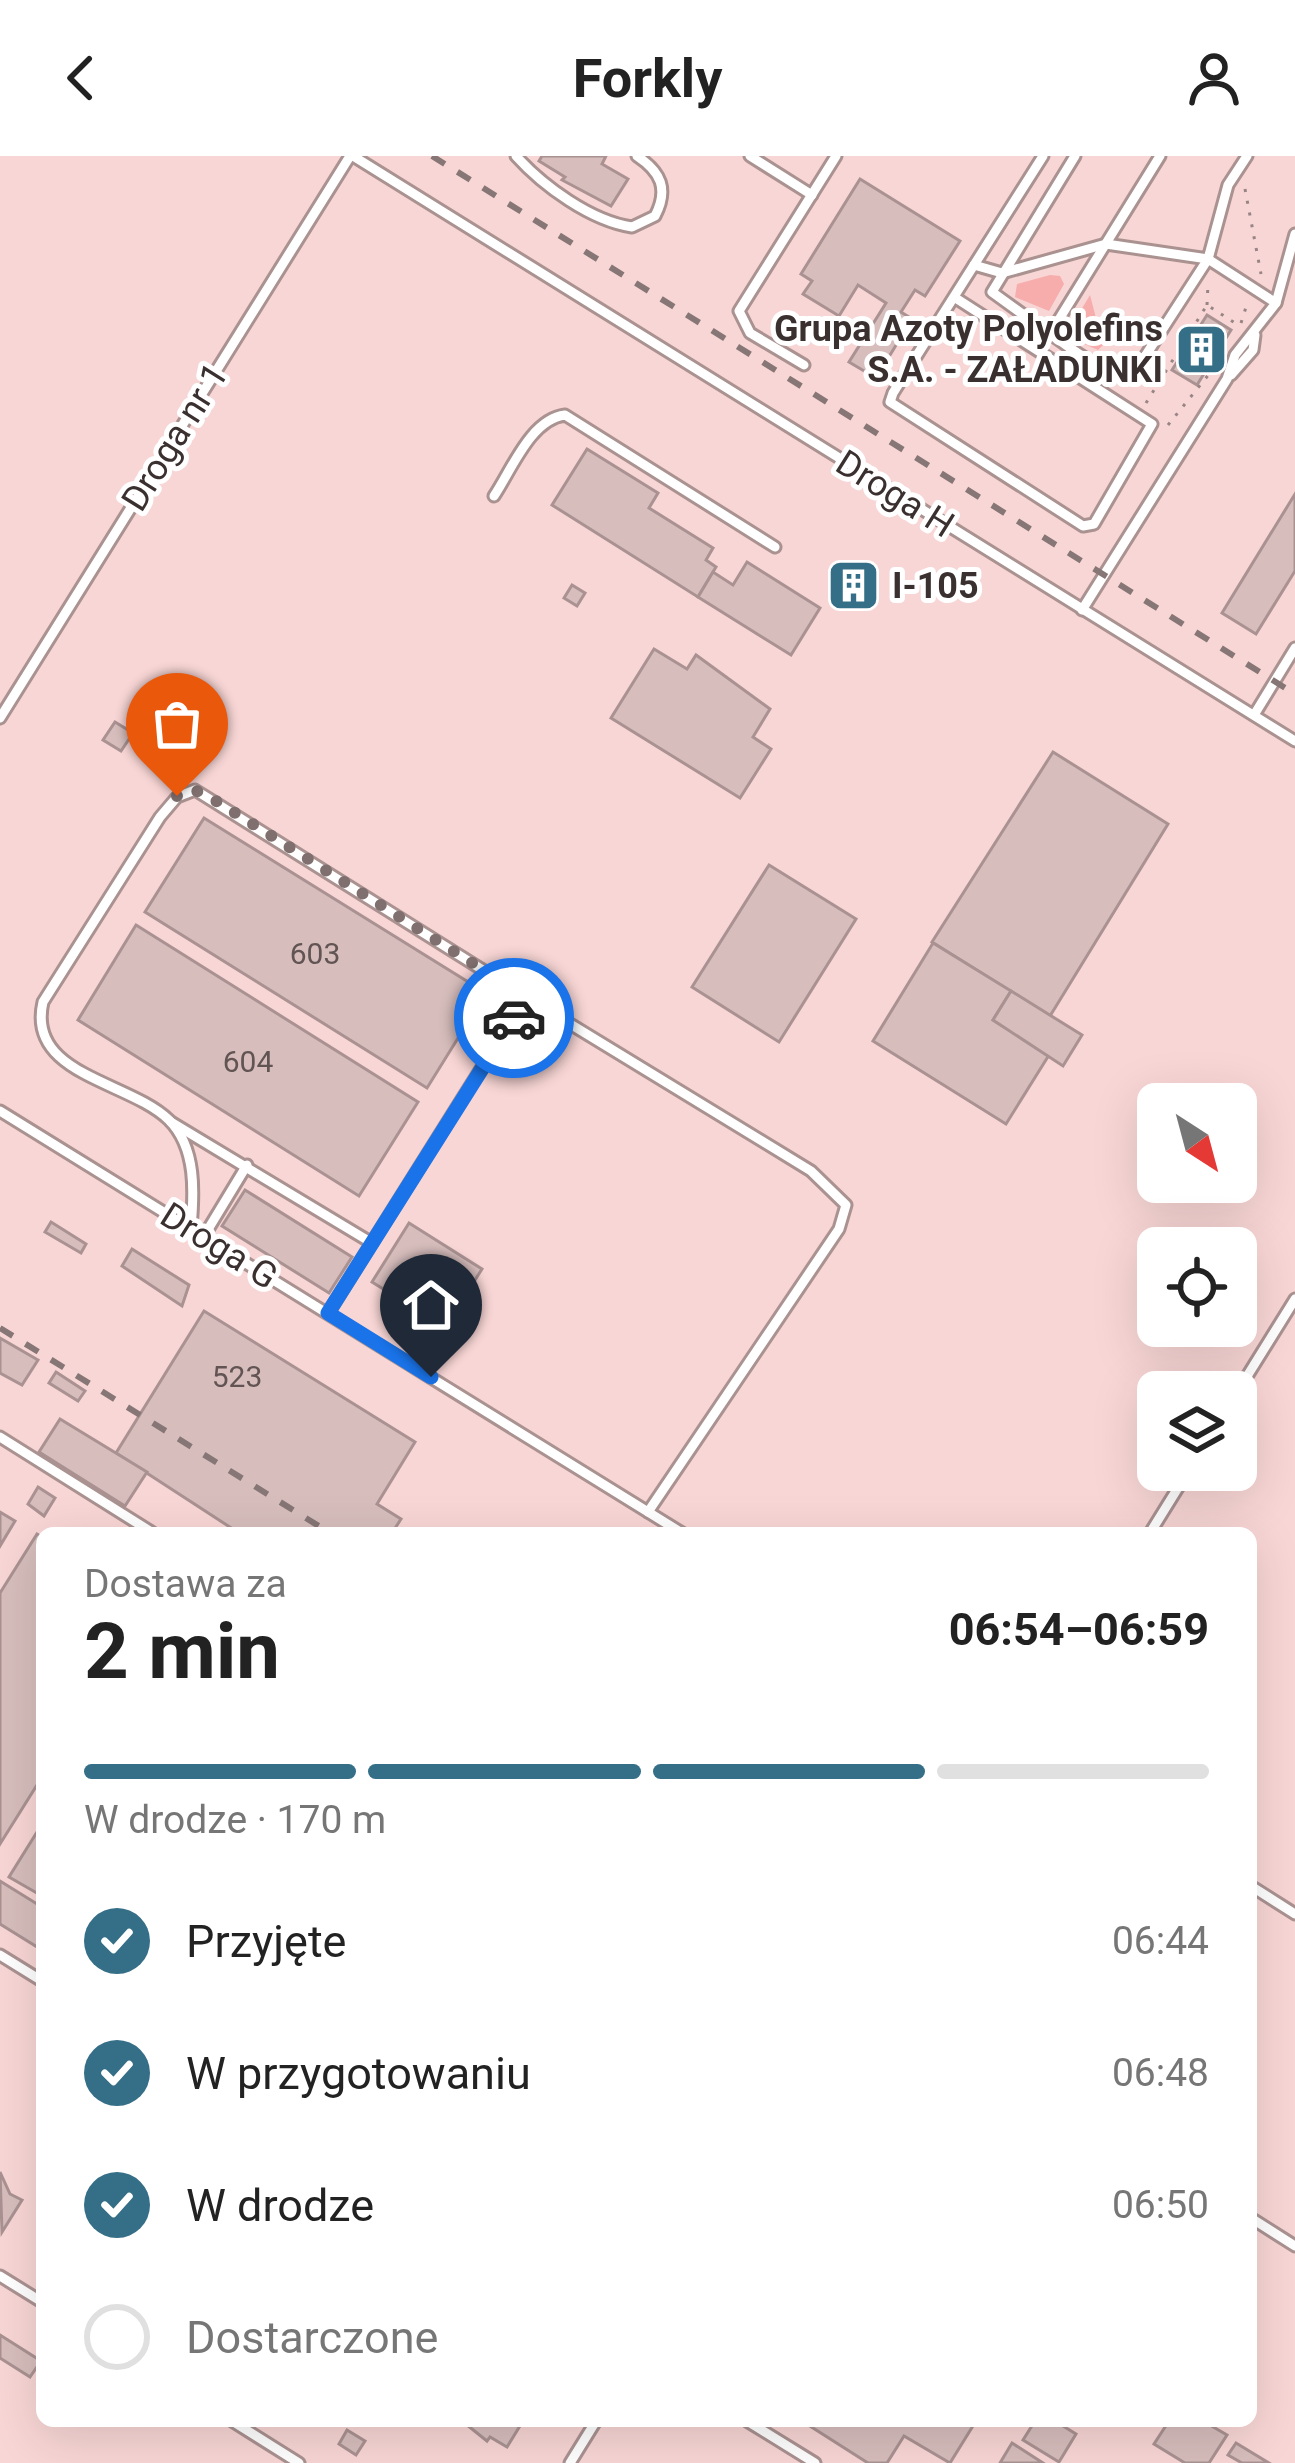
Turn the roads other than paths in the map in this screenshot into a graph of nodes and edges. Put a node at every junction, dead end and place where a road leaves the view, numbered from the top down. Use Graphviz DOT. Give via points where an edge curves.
graph roads {
  1 [pos="351,156"];
  2 [pos="516,156"];
  3 [pos="637,156"];
  4 [pos="750,156"];
  5 [pos="836,156"];
  6 [pos="1043,156"];
  7 [pos="1075,156"];
  8 [pos="1160,156"];
  9 [pos="1246,156"];
  10 [pos="812,195"];
  11 [pos="1295,234"];
  12 [pos="1106,244"];
  13 [pos="1208,259"];
  14 [pos="974,265"];
  15 [pos="1002,273"];
  16 [pos="954,298"];
  17 [pos="1276,303"];
  18 [pos="1051,334"];
  19 [pos="804,365"];
  20 [pos="494,496"];
  21 [pos="775,547"];
  22 [pos="1082,610"];
  23 [pos="1295,647"];
  24 [pos="1254,715"];
  25 [pos="0,718"];
  26 [pos="1295,741"];
  27 [pos="526,997"];
  28 [pos="0,1111"];
  29 [pos="170,1121"];
  30 [pos="248,1165"];
  31 [pos="191,1228"];
  32 [pos="204,1236"];
  33 [pos="372,1243"];
  34 [pos="1295,1299"];
  35 [pos="328,1313"];
  36 [pos="1250,1371"];
  37 [pos="0,1437"];
  38 [pos="1176,1491"];
  39 [pos="648,1512"];
  40 [pos="143,1527"];
  41 [pos="672,1527"];
  42 [pos="1154,1527"];
  43 [pos="1257,1890"];
  44 [pos="1295,1914"];
  45 [pos="0,1954"];
  46 [pos="36,1977"];
  47 [pos="1257,2222"];
  48 [pos="1295,2246"];
  49 [pos="0,2276"];
  50 [pos="36,2298"];
  51 [pos="242,2427"];
  52 [pos="592,2427"];
  53 [pos="757,2427"];
  54 [pos="299,2463"];
  55 [pos="570,2463"];
  56 [pos="815,2463"];
  1 -- 22 [label="lane, Droga H"];
  1 -- 25 [label="lane, Droga nr 1"];
  2 -- 3 [label="lane" via="542,182 632,227 655,216 664,190"];
  4 -- 10 [label="lane"];
  5 -- 10 [label="lane"];
  6 -- 14 [label="lane"];
  7 -- 15 [label="lane"];
  8 -- 12 [label="lane"];
  9 -- 13 [label="lane" via="1228,185"];
  10 -- 19 [label="lane" via="739,311 750,333"];
  11 -- 17 [label="lane"];
  12 -- 13 [label="lane"];
  12 -- 15 [label="lane"];
  12 -- 18 [label="lane"];
  13 -- 17 [label="lane"];
  13 -- 18 [label="lane" via="1129,370 1102,368"];
  14 -- 15 [label="lane"];
  14 -- 16 [label="lane"];
  15 -- 18 [label="lane" via="996,299"];
  16 -- 16 [label="lane" via="890,402 1083,526 1094,524 1152,424"];
  17 -- 22 [label="lane"];
  20 -- 21 [label="lane" via="538,427 565,415"];
  22 -- 24 [label="lane, Droga H"];
  23 -- 24 [label="lane"];
  24 -- 26 [label="lane, Droga H"];
  27 -- 29 [label="lane" via="195,790 177,796 43,1003 38,1024 47,1047 68,1063"];
  27 -- 33 [label="lane"];
  27 -- 39 [label="lane" via="811,1171 846,1204 839,1229"];
  28 -- 31 [label="lane, Droga G"];
  29 -- 30 [label="lane"];
  29 -- 31 [label="lane" via="195,1180"];
  30 -- 32 [label="lane"];
  30 -- 33 [label="lane"];
  31 -- 32 [label="lane, Droga G"];
  32 -- 35 [label="lane, Droga G"];
  33 -- 35 [label="lane"];
  34 -- 36 [label="lane"];
  35 -- 39 [label="lane, Droga G"];
  37 -- 40 [label="lane"];
  38 -- 42 [label="lane"];
  39 -- 41 [label="lane, Droga G"];
  43 -- 44 [label="lane"];
  45 -- 46 [label="lane"];
  47 -- 48 [label="lane"];
  49 -- 50 [label="lane"];
  51 -- 54 [label="lane"];
  52 -- 55 [label="lane"];
  53 -- 56 [label="lane"];
}
